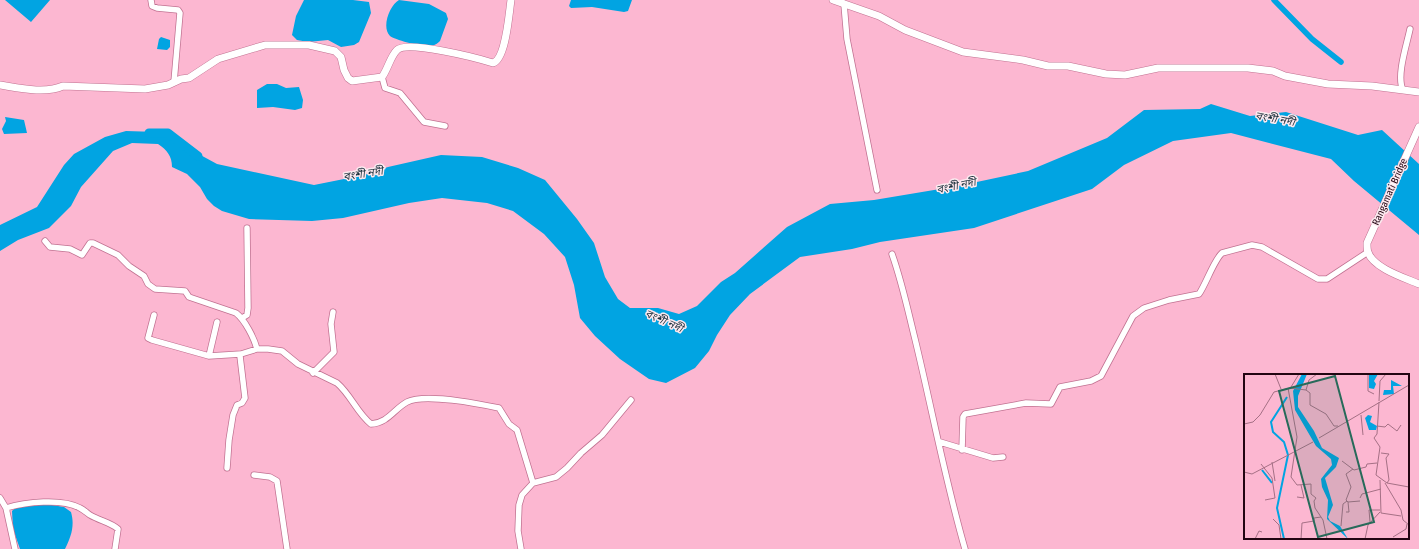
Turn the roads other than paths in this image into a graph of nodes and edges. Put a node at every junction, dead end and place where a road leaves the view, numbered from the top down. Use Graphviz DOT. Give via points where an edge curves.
graph roads {
  1 [pos="151,0"];
  2 [pos="511,0"];
  3 [pos="833,0"];
  4 [pos="842,2"];
  5 [pos="1410,29"];
  6 [pos="382,77"];
  7 [pos="174,82"];
  8 [pos="0,85"];
  9 [pos="1403,90"];
  10 [pos="1419,92"];
  11 [pos="445,126"];
  12 [pos="1418,129"];
  13 [pos="877,190"];
  14 [pos="247,228"];
  15 [pos="45,241"];
  16 [pos="1368,252"];
  17 [pos="892,254"];
  18 [pos="1419,284"];
  19 [pos="333,312"];
  20 [pos="154,315"];
  21 [pos="242,318"];
  22 [pos="217,322"];
  23 [pos="257,349"];
  24 [pos="241,354"];
  25 [pos="209,356"];
  26 [pos="313,372"];
  27 [pos="631,400"];
  28 [pos="940,442"];
  29 [pos="962,450"];
  30 [pos="1003,457"];
  31 [pos="227,468"];
  32 [pos="254,475"];
  33 [pos="534,483"];
  34 [pos="0,498"];
  35 [pos="6,508"];
  36 [pos="15,549"];
  37 [pos="115,549"];
  38 [pos="287,549"];
  39 [pos="521,549"];
  40 [pos="965,549"];
  1 -- 7 [label="street" via="152,6 178,10 180,13"];
  2 -- 6 [label="street" via="503,49 496,62 404,46 397,50"];
  3 -- 4 [label="street"];
  4 -- 9 [label="street" via="963,52 1048,66 1068,66 1106,74 1126,75 1158,68 1248,68 1328,84"];
  4 -- 13 [label="street"];
  5 -- 9 [label="street" via="1400,84"];
  6 -- 7 [label="street" via="352,81 344,70 339,53 325,48 309,45 265,45 218,59 189,78"];
  6 -- 11 [label="street" via="385,88 400,94 424,122"];
  7 -- 8 [label="street" via="145,88 63,86 56,89 34,89"];
  9 -- 10 [label="street"];
  12 -- 16 [label="street, Rangamati Bridge" via="1367,243"];
  14 -- 21 [label="street" via="248,308 247,315"];
  15 -- 21 [label="street" via="50,246 70,249 82,255 93,243 118,255 144,276 148,284 155,289 185,291 189,297 236,313"];
  16 -- 18 [label="street" via="1373,260 1386,270"];
  16 -- 29 [label="street" via="1327,279 1318,279 1262,247 1252,245 1222,253 1218,256 1199,294 1144,308 1133,316 1101,376 1091,381 1060,387 1051,404 1026,403 965,414"];
  17 -- 28 [label="street" via="904,292"];
  19 -- 26 [label="street" via="331,324 334,352"];
  20 -- 25 [label="street" via="148,338"];
  21 -- 23 [label="street"];
  22 -- 25 [label="street"];
  23 -- 24 [label="street"];
  23 -- 26 [label="street" via="282,352"];
  24 -- 25 [label="street"];
  24 -- 31 [label="street" via="245,398 237,405 233,415"];
  26 -- 33 [label="street" via="337,383 371,424 386,420 408,402 420,399 499,408 516,430"];
  27 -- 33 [label="street" via="602,435 567,468 556,477"];
  28 -- 29 [label="street"];
  28 -- 40 [label="street"];
  29 -- 30 [label="street" via="993,458"];
  32 -- 38 [label="street" via="270,477 277,481"];
  33 -- 39 [label="street" via="522,495 519,505 518,530"];
  34 -- 35 [label="street"];
  35 -- 36 [label="street"];
  35 -- 37 [label="street" via="28,502 45,501 79,507 118,529"];
}
